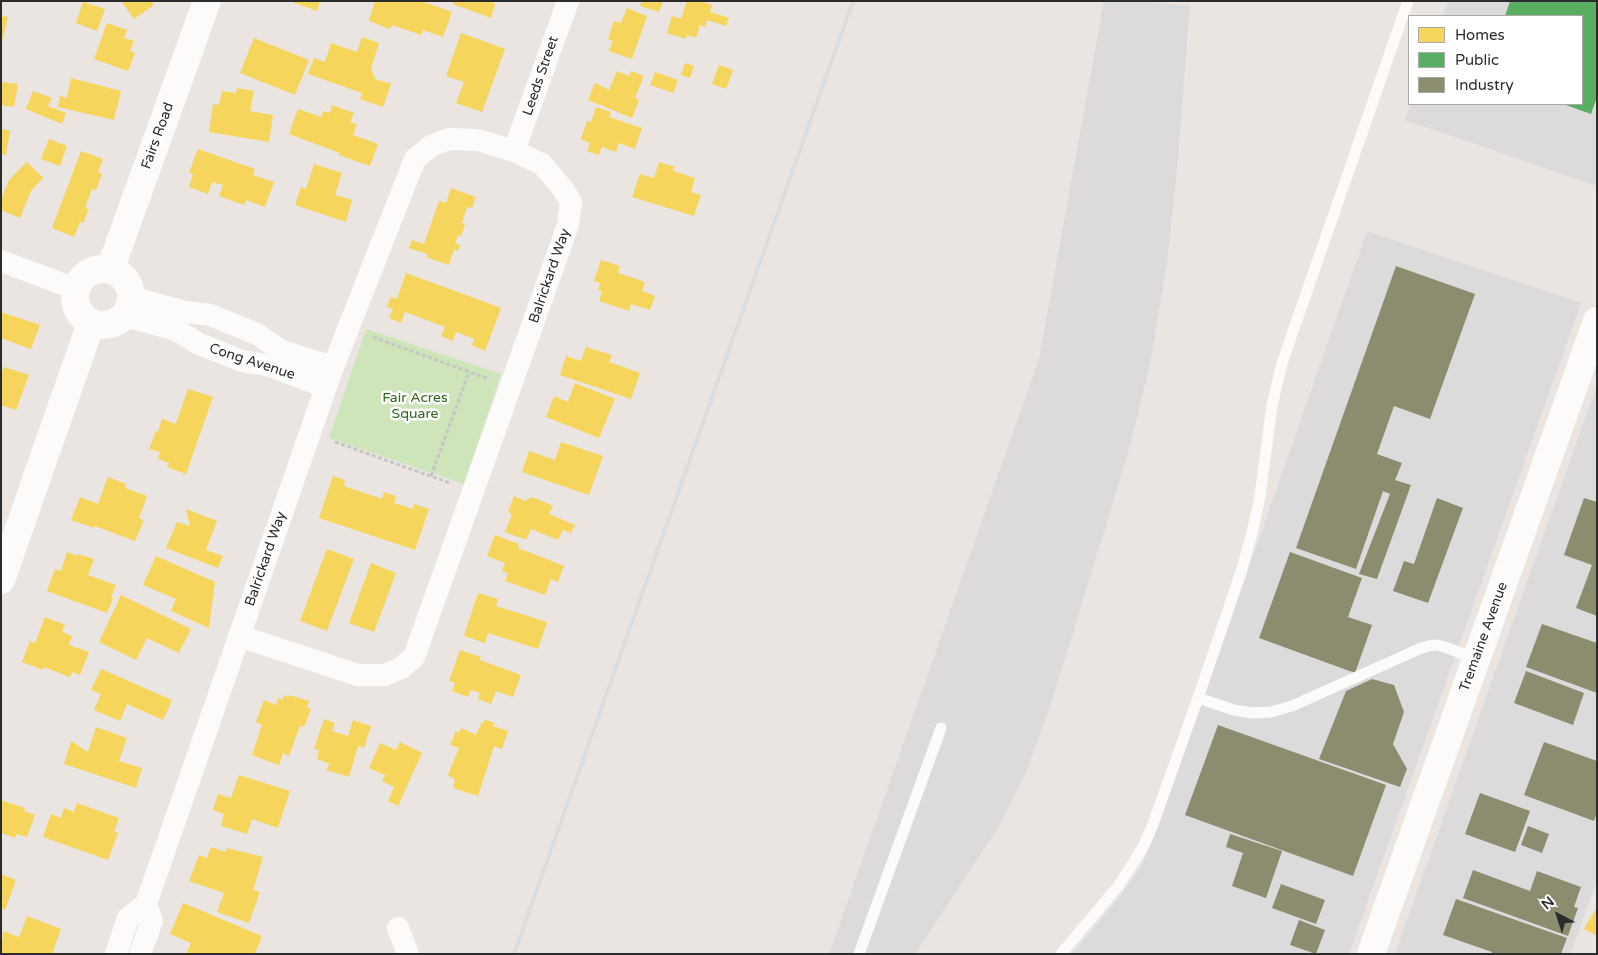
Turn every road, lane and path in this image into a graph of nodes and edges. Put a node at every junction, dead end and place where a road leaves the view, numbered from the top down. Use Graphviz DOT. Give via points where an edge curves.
graph roads {
  1 [pos="207,1"];
  2 [pos="568,1"];
  3 [pos="1408,1"];
  4 [pos="514,151"];
  5 [pos="1,260"];
  6 [pos="110,270"];
  7 [pos="76,289"];
  8 [pos="128,307"];
  9 [pos="1597,321"];
  10 [pos="91,323"];
  11 [pos="373,337"];
  12 [pos="469,372"];
  13 [pos="329,377"];
  14 [pos="488,379"];
  15 [pos="336,442"];
  16 [pos="432,476"];
  17 [pos="450,483"];
  18 [pos="1,580"];
  19 [pos="239,636"];
  20 [pos="1476,659"];
  21 [pos="1198,698"];
  22 [pos="941,728"];
  23 [pos="146,904"];
  24 [pos="398,928"];
  25 [pos="116,954"];
  26 [pos="140,954"];
  27 [pos="408,954"];
  28 [pos="859,954"];
  29 [pos="1062,954"];
  30 [pos="1371,954"];
  1 -- 6 [label="street, Fairs Road"];
  2 -- 4 [label="street, Leeds Street"];
  3 -- 21 [label="lane" via="1282,363 1252,533"];
  4 -- 13 [label="street, Balrickard Way" via="478,140 449,139 431,146 415,159"];
  4 -- 19 [label="street, Balrickard Way" via="542,164 563,189 571,202 568,225 414,657 385,675 358,675"];
  5 -- 7 [label="street"];
  6 -- 7 [label="street" via="93,270"];
  6 -- 8 [label="street" via="128,283"];
  7 -- 10 [label="street" via="77,309"];
  8 -- 10 [label="street" via="116,322 108,325"];
  8 -- 13 [label="street, Cong Avenue" via="199,344 242,361"];
  8 -- 13 [label="street, Cong Avenue" via="210,315 257,334"];
  9 -- 20 [label="street, Tremaine Avenue"];
  10 -- 18 [label="street"];
  11 -- 12 [label="path"];
  12 -- 14 [label="path"];
  12 -- 16 [label="path"];
  13 -- 19 [label="street, Balrickard Way"];
  15 -- 16 [label="path"];
  16 -- 17 [label="path"];
  19 -- 23 [label="street, Balrickard Way"];
  20 -- 21 [label="lane" via="1445,647 1428,646 1292,706 1271,712 1234,710"];
  20 -- 30 [label="street, Tremaine Avenue"];
  21 -- 29 [label="lane" via="1142,847 1119,885"];
  22 -- 28 [label="lane"];
  23 -- 25 [label="street" via="128,918"];
  23 -- 26 [label="street, Balrickard Way" via="152,921"];
  24 -- 27 [label="street"];
}
